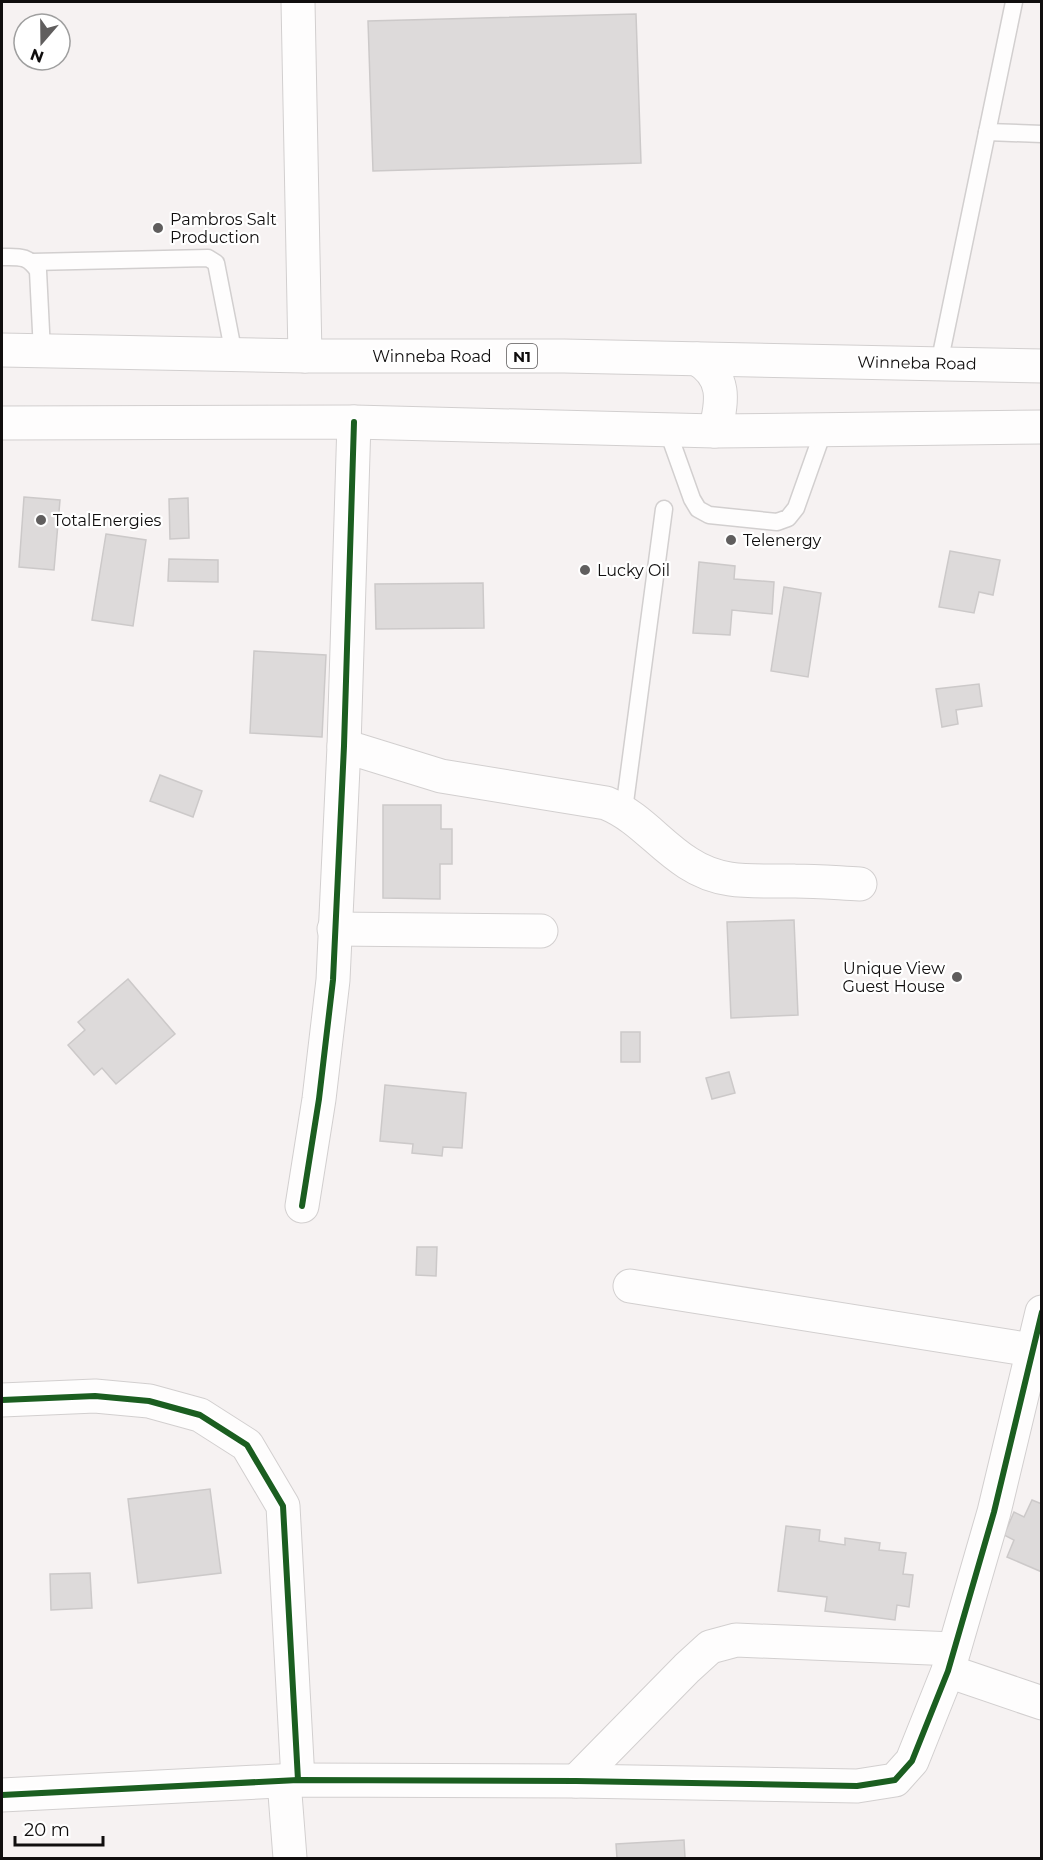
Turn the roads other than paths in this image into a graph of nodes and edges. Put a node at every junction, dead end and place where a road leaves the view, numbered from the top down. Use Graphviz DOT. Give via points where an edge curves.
graph roads {
  1 [pos="298,2"];
  2 [pos="1014,2"];
  3 [pos="987,132"];
  4 [pos="1041,134"];
  5 [pos="2,257"];
  6 [pos="32,262"];
  7 [pos="2,350"];
  8 [pos="42,351"];
  9 [pos="234,355"];
  10 [pos="305,356"];
  11 [pos="697,359"];
  12 [pos="939,364"];
  13 [pos="1041,366"];
  14 [pos="354,422"];
  15 [pos="2,423"];
  16 [pos="1041,427"];
  17 [pos="668,429"];
  18 [pos="824,429"];
  19 [pos="715,431"];
  20 [pos="664,509"];
  21 [pos="344,746"];
  22 [pos="624,810"];
  23 [pos="860,884"];
  24 [pos="334,929"];
  25 [pos="541,931"];
  26 [pos="302,1206"];
  27 [pos="630,1286"];
  28 [pos="1041,1312"];
  29 [pos="1032,1350"];
  30 [pos="2,1400"];
  31 [pos="951,1660"];
  32 [pos="1041,1703"];
  33 [pos="291,1781"];
  34 [pos="576,1781"];
  35 [pos="2,1795"];
  36 [pos="290,1858"];
  1 -- 10 [label="main road"];
  2 -- 3 [label="lane"];
  3 -- 4 [label="lane"];
  3 -- 12 [label="lane"];
  5 -- 6 [label="lane"];
  6 -- 8 [label="lane" via="38,271"];
  6 -- 9 [label="lane" via="208,258 216,263"];
  7 -- 8 [label="main road, Winneba Road / N1"];
  8 -- 9 [label="main road, Winneba Road / N1"];
  9 -- 10 [label="main road, Winneba Road / N1"];
  10 -- 11 [label="main road, Winneba Road / N1"];
  11 -- 12 [label="main road, Winneba Road / N1"];
  11 -- 19 [label="main road" via="709,366 721,389"];
  12 -- 13 [label="main road, Winneba Road / N1"];
  14 -- 15 [label="main road"];
  14 -- 17 [label="main road"];
  14 -- 21 [label="main road"];
  16 -- 18 [label="main road"];
  17 -- 18 [label="lane" via="698,509 709,515 777,522 788,518 796,508"];
  17 -- 19 [label="main road"];
  18 -- 19 [label="main road"];
  20 -- 22 [label="lane"];
  21 -- 22 [label="main road" via="441,777 606,803"];
  21 -- 24 [label="main road"];
  22 -- 23 [label="main road" via="688,863 725,879"];
  24 -- 25 [label="main road"];
  24 -- 26 [label="main road" via="333,981"];
  27 -- 29 [label="main road"];
  28 -- 29 [label="main road"];
  29 -- 31 [label="main road" via="994,1512"];
  30 -- 33 [label="main road" via="96,1396 149,1401 200,1415 247,1445 283,1506"];
  31 -- 32 [label="main road"];
  31 -- 34 [label="main road" via="736,1640 711,1647"];
  31 -- 34 [label="main road" via="912,1761 895,1780 858,1786"];
  33 -- 34 [label="main road"];
  33 -- 35 [label="main road"];
  33 -- 36 [label="main road"];
}
